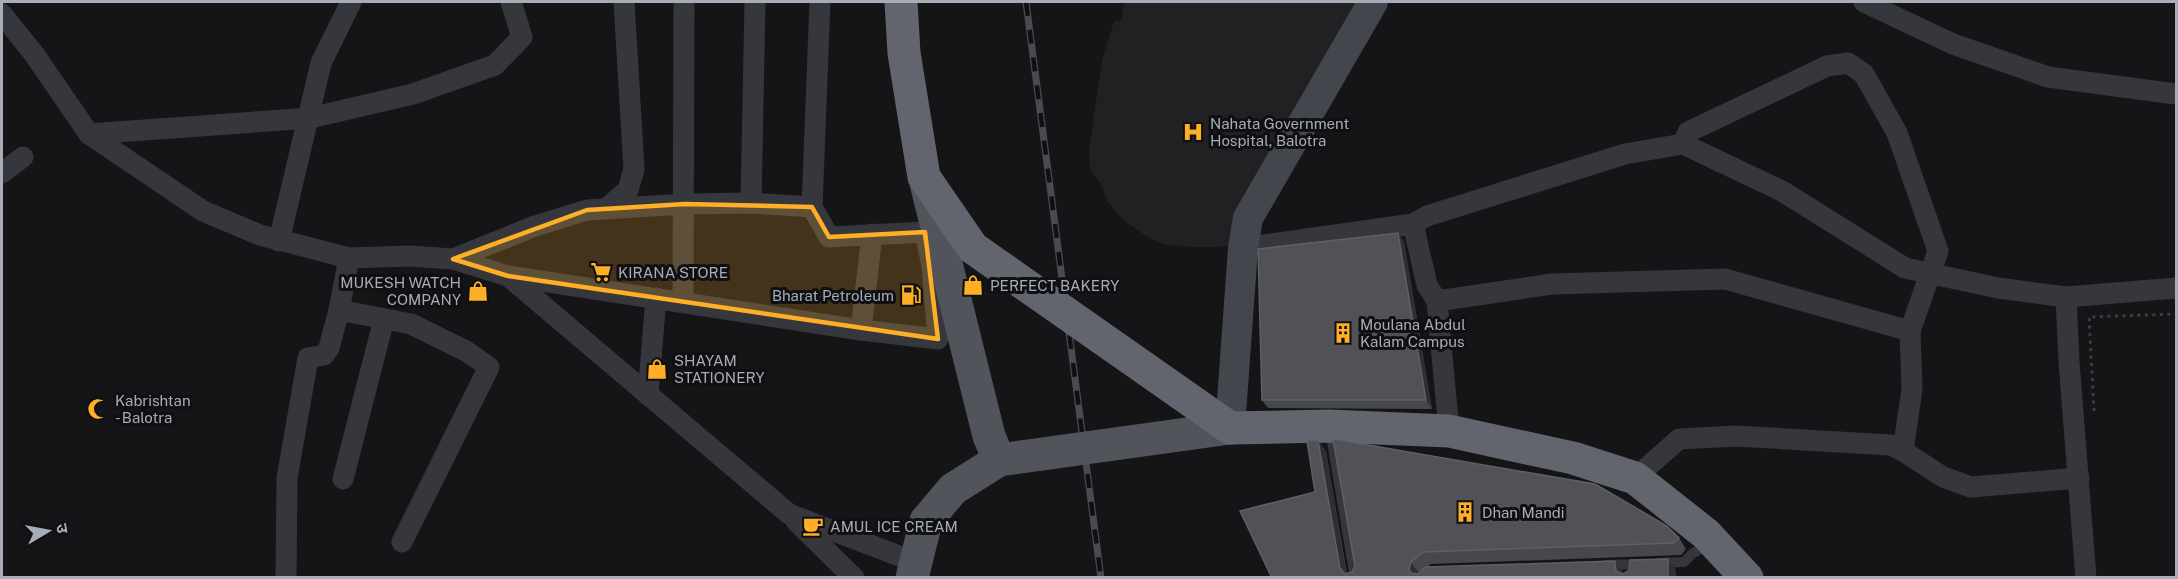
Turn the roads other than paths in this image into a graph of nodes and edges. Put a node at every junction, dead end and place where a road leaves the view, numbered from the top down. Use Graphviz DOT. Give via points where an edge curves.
graph roads {
  1 [pos="351,2"];
  2 [pos="511,2"];
  3 [pos="624,2"];
  4 [pos="684,2"];
  5 [pos="755,2"];
  6 [pos="819,2"];
  7 [pos="901,2"];
  8 [pos="1373,2"];
  9 [pos="1864,2"];
  10 [pos="2,14"];
  11 [pos="2176,94"];
  12 [pos="309,118"];
  13 [pos="89,134"];
  14 [pos="1683,144"];
  15 [pos="23,157"];
  16 [pos="2,173"];
  17 [pos="924,177"];
  18 [pos="751,203"];
  19 [pos="685,204"];
  20 [pos="812,207"];
  21 [pos="606,209"];
  22 [pos="1413,224"];
  23 [pos="872,234"];
  24 [pos="279,241"];
  25 [pos="1243,248"];
  26 [pos="349,258"];
  27 [pos="453,259"];
  28 [pos="1929,273"];
  29 [pos="508,276"];
  30 [pos="2175,282"];
  31 [pos="2066,297"];
  32 [pos="656,298"];
  33 [pos="1437,301"];
  34 [pos="683,302"];
  35 [pos="339,310"];
  36 [pos="384,319"];
  37 [pos="861,330"];
  38 [pos="1910,331"];
  39 [pos="648,395"];
  40 [pos="1329,426"];
  41 [pos="1230,428"];
  42 [pos="1449,431"];
  43 [pos="1904,451"];
  44 [pos="999,460"];
  45 [pos="1635,478"];
  46 [pos="2079,478"];
  47 [pos="343,479"];
  48 [pos="789,514"];
  49 [pos="402,542"];
  50 [pos="1714,542"];
  51 [pos="1630,564"];
  52 [pos="1595,565"];
  53 [pos="914,570"];
  54 [pos="286,578"];
  55 [pos="854,578"];
  56 [pos="1355,578"];
  57 [pos="1630,578"];
  58 [pos="1747,578"];
  59 [pos="2086,578"];
  1 -- 12 [label="street" via="321,63"];
  2 -- 12 [label="street" via="522,37 495,65 413,94"];
  3 -- 21 [label="street" via="634,169 628,190"];
  4 -- 19 [label="street"];
  5 -- 18 [label="street"];
  6 -- 20 [label="street"];
  7 -- 17 [label="highway, bridge" via="904,53"];
  8 -- 25 [label="street" via="1248,218"];
  9 -- 11 [label="street" via="1953,44 2048,77"];
  10 -- 13 [label="street"];
  12 -- 13 [label="street"];
  12 -- 24 [label="street"];
  13 -- 24 [label="street" via="202,211"];
  14 -- 22 [label="street" via="1625,154 1427,216"];
  14 -- 28 [label="street" via="1782,191 1905,268"];
  14 -- 28 [label="street" via="1688,132 1827,66 1848,63 1864,74 1897,133 1938,251"];
  15 -- 16 [label="street"];
  17 -- 41 [label="highway, bridge" via="973,248"];
  17 -- 44 [label="main road, bridge" via="989,436"];
  18 -- 19 [label="street"];
  18 -- 20 [label="street"];
  19 -- 21 [label="street"];
  19 -- 34 [label="street"];
  20 -- 23 [label="street" via="829,237"];
  21 -- 27 [label="street" via="587,210 535,226"];
  22 -- 25 [label="street"];
  22 -- 33 [label="street" via="1427,285"];
  23 -- 37 [label="street"];
  23 -- 37 [label="street" via="925,232 938,339"];
  24 -- 26 [label="street"];
  25 -- 41 [label="street"];
  26 -- 27 [label="street"];
  26 -- 35 [label="street"];
  27 -- 29 [label="street"];
  28 -- 31 [label="street"];
  28 -- 38 [label="street"];
  29 -- 32 [label="street"];
  29 -- 39 [label="street"];
  30 -- 31 [label="street"];
  31 -- 46 [label="street"];
  32 -- 34 [label="street"];
  32 -- 39 [label="street"];
  33 -- 38 [label="street" via="1552,284 1725,279"];
  33 -- 42 [label="street"];
  34 -- 37 [label="street"];
  35 -- 36 [label="street"];
  35 -- 54 [label="street" via="329,348 324,355 308,358 287,478"];
  36 -- 47 [label="street"];
  36 -- 49 [label="street" via="411,324 489,367"];
  38 -- 43 [label="street" via="1912,389"];
  39 -- 48 [label="street"];
  40 -- 41 [label="highway"];
  40 -- 42 [label="highway"];
  40 -- 56 [label="lane"];
  41 -- 44 [label="main road, bridge"];
  42 -- 45 [label="highway" via="1573,458"];
  43 -- 45 [label="street" via="1891,446 1748,437 1678,439"];
  43 -- 46 [label="street" via="1943,477 1971,487"];
  44 -- 53 [label="main road, bridge" via="953,489 926,521"];
  45 -- 50 [label="highway"];
  46 -- 59 [label="street"];
  48 -- 53 [label="street"];
  48 -- 55 [label="street"];
  50 -- 51 [label="lane" via="1692,553 1684,562"];
  50 -- 58 [label="highway"];
  51 -- 52 [label="lane"];
  51 -- 57 [label="lane"];
}
